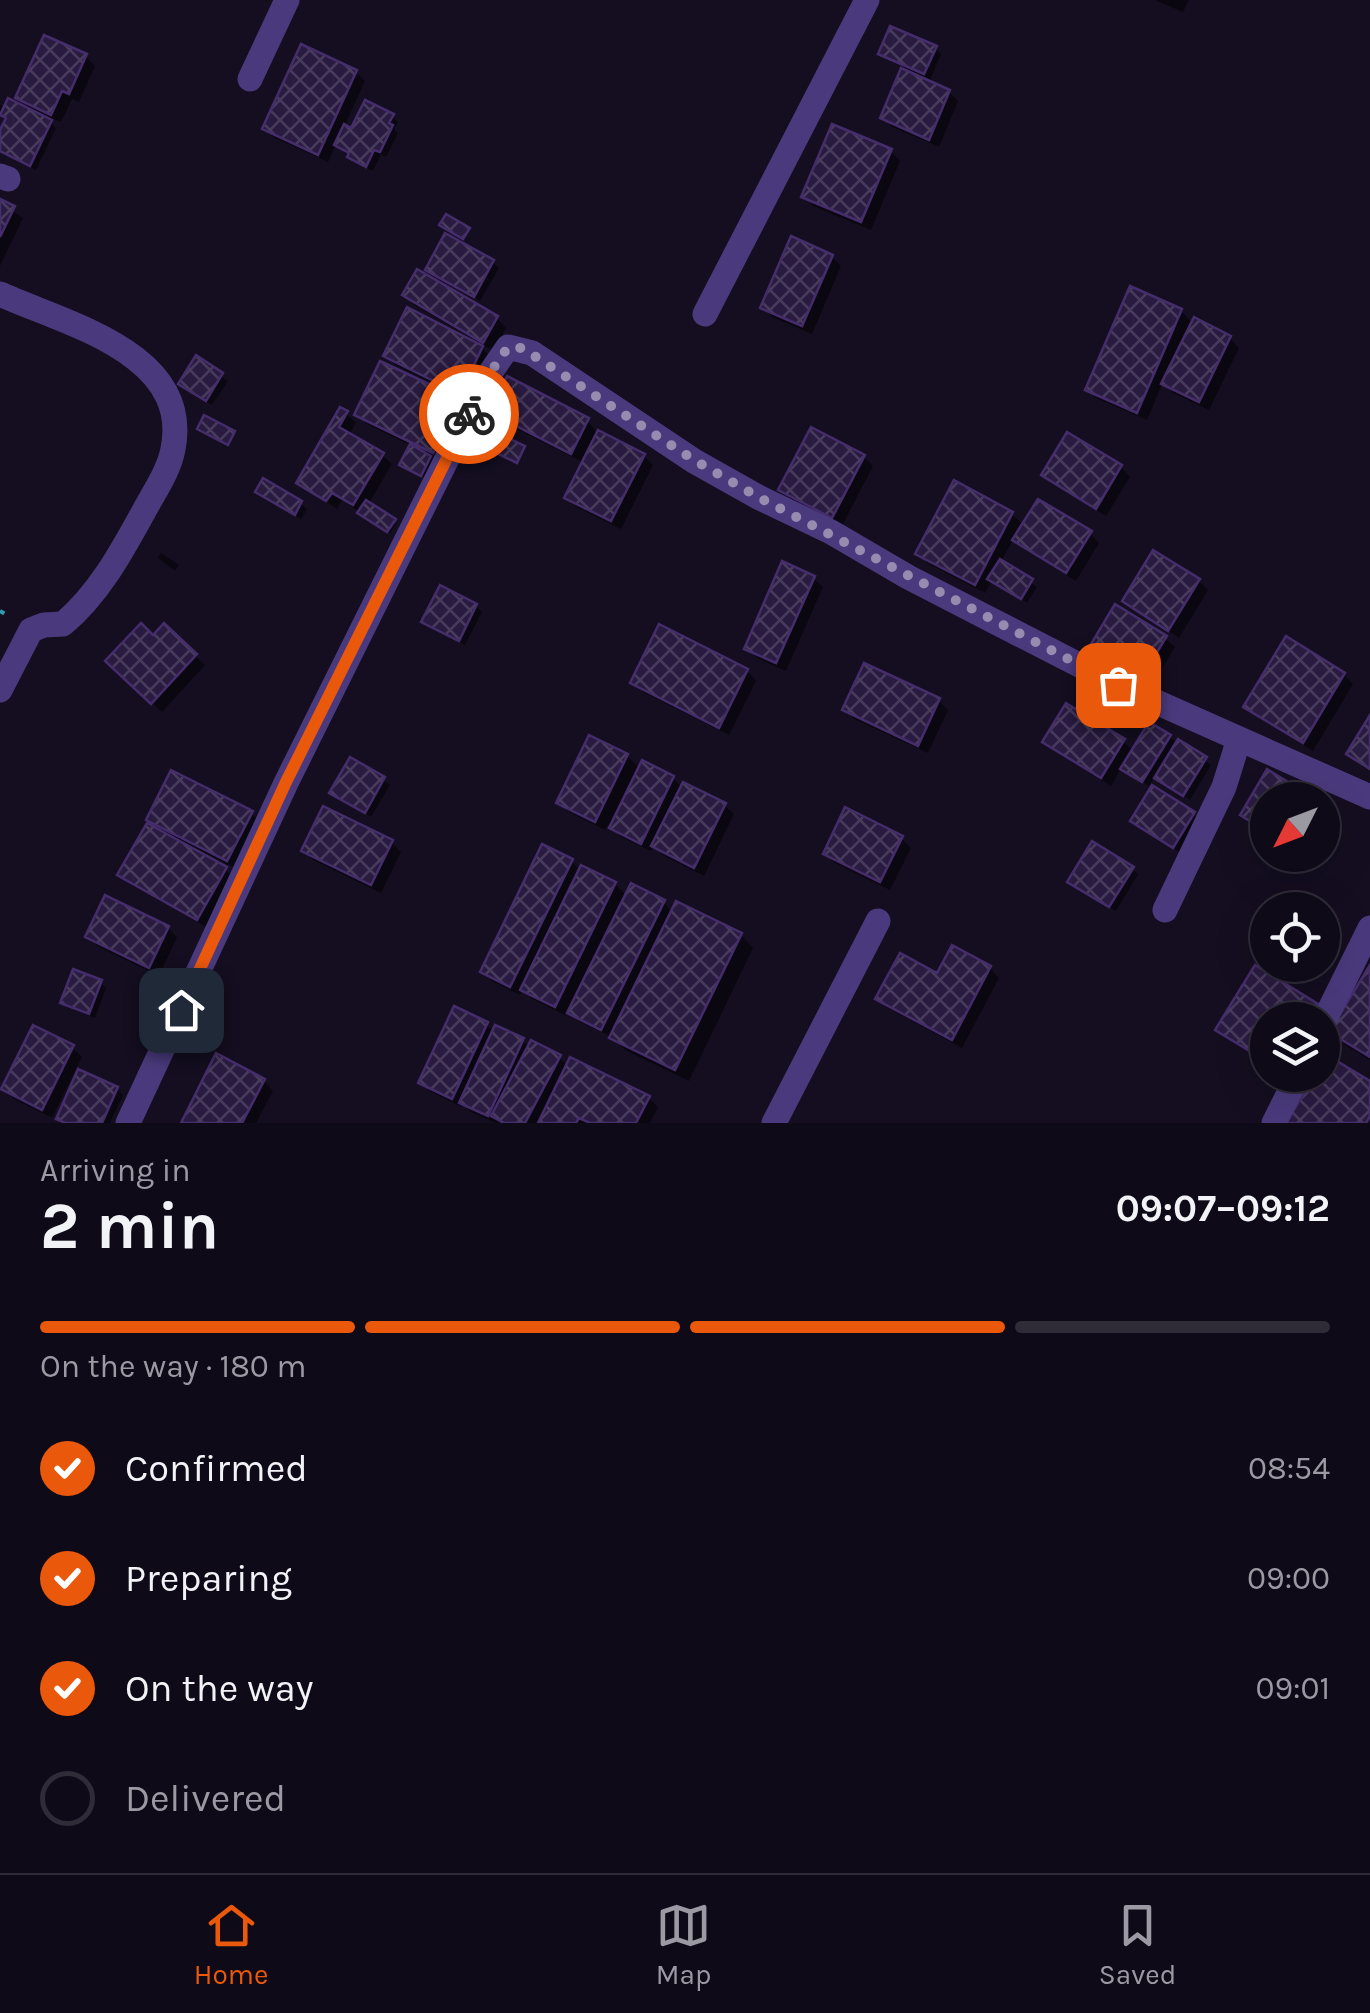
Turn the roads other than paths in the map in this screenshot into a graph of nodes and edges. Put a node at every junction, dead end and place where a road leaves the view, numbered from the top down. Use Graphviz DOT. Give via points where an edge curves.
graph roads {
  1 [pos="286,0"];
  2 [pos="867,0"];
  3 [pos="250,79"];
  4 [pos="0,294"];
  5 [pos="705,314"];
  6 [pos="0,690"];
  7 [pos="1239,739"];
  8 [pos="1370,797"];
  9 [pos="1165,910"];
  10 [pos="878,921"];
  11 [pos="1370,928"];
  12 [pos="1333,1002"];
  13 [pos="1290,1092"];
  14 [pos="128,1123"];
  15 [pos="774,1123"];
  16 [pos="1274,1123"];
  1 -- 3 [label="street"];
  2 -- 5 [label="street"];
  4 -- 6 [label="street" via="93,332 159,378 169,393 174,446 108,574 63,624 31,630"];
  7 -- 8 [label="street"];
  7 -- 9 [label="street" via="1224,787"];
  7 -- 14 [label="street" via="1118,685 760,498 532,353 508,347 286,782"];
  10 -- 15 [label="street"];
  11 -- 12 [label="street"];
  13 -- 16 [label="street"];
}
